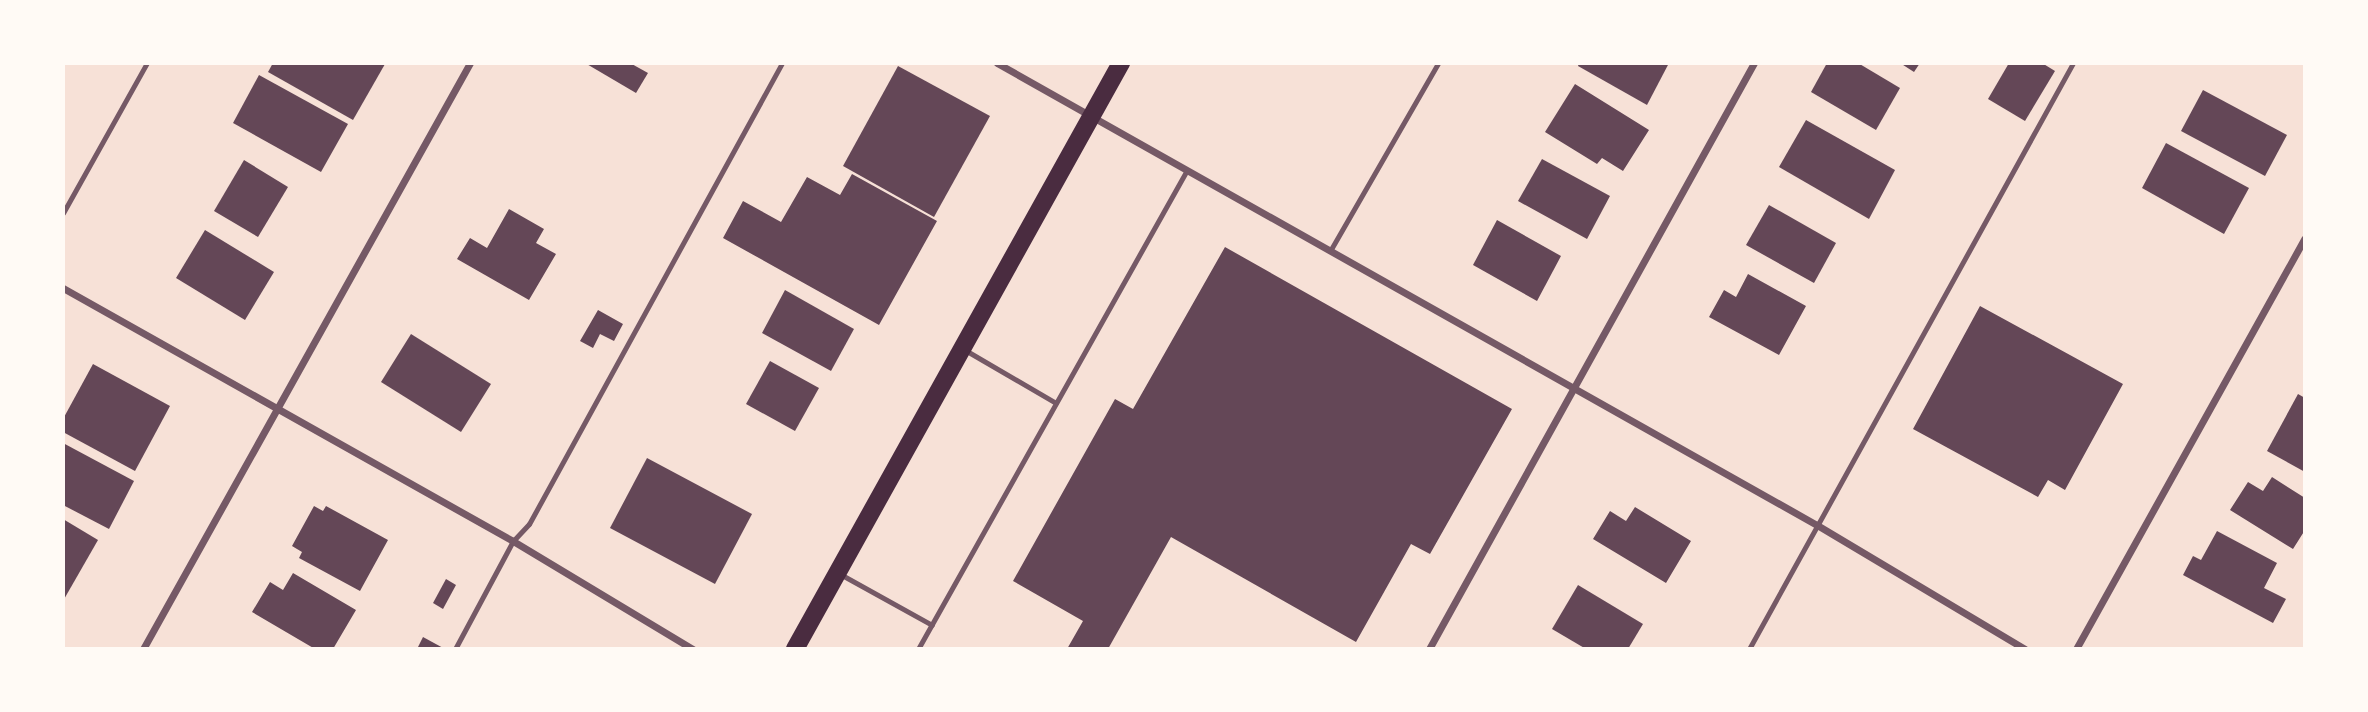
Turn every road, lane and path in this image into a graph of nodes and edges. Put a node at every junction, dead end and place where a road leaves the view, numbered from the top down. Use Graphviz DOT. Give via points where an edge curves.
graph roads {
  1 [pos="147,63"];
  2 [pos="470,63"];
  3 [pos="782,63"];
  4 [pos="997,63"];
  5 [pos="1121,63"];
  6 [pos="1438,63"];
  7 [pos="1755,63"];
  8 [pos="2073,63"];
  9 [pos="1092,116"];
  10 [pos="1187,170"];
  11 [pos="63,212"];
  12 [pos="2305,238"];
  13 [pos="1330,251"];
  14 [pos="63,288"];
  15 [pos="962,349"];
  16 [pos="1572,386"];
  17 [pos="1056,403"];
  18 [pos="278,408"];
  19 [pos="1817,525"];
  20 [pos="513,541"];
  21 [pos="837,573"];
  22 [pos="932,625"];
  23 [pos="143,649"];
  24 [pos="455,649"];
  25 [pos="693,649"];
  26 [pos="795,649"];
  27 [pos="918,649"];
  28 [pos="1429,649"];
  29 [pos="1749,649"];
  30 [pos="2025,649"];
  31 [pos="2076,649"];
  1 -- 11 [label="lane"];
  2 -- 18 [label="street"];
  3 -- 20 [label="lane" via="529,524"];
  4 -- 9 [label="street"];
  5 -- 9 [label="main road"];
  6 -- 13 [label="lane"];
  7 -- 16 [label="street"];
  8 -- 19 [label="lane"];
  9 -- 10 [label="street"];
  9 -- 15 [label="main road"];
  10 -- 13 [label="street"];
  10 -- 17 [label="lane"];
  12 -- 31 [label="street"];
  13 -- 16 [label="street"];
  14 -- 18 [label="street"];
  15 -- 17 [label="lane"];
  15 -- 21 [label="main road"];
  16 -- 19 [label="street"];
  16 -- 28 [label="street"];
  17 -- 22 [label="lane"];
  18 -- 20 [label="street"];
  18 -- 23 [label="street"];
  19 -- 29 [label="lane"];
  19 -- 30 [label="street"];
  20 -- 24 [label="lane"];
  20 -- 25 [label="street"];
  21 -- 22 [label="lane"];
  21 -- 26 [label="main road"];
  22 -- 27 [label="lane"];
}
